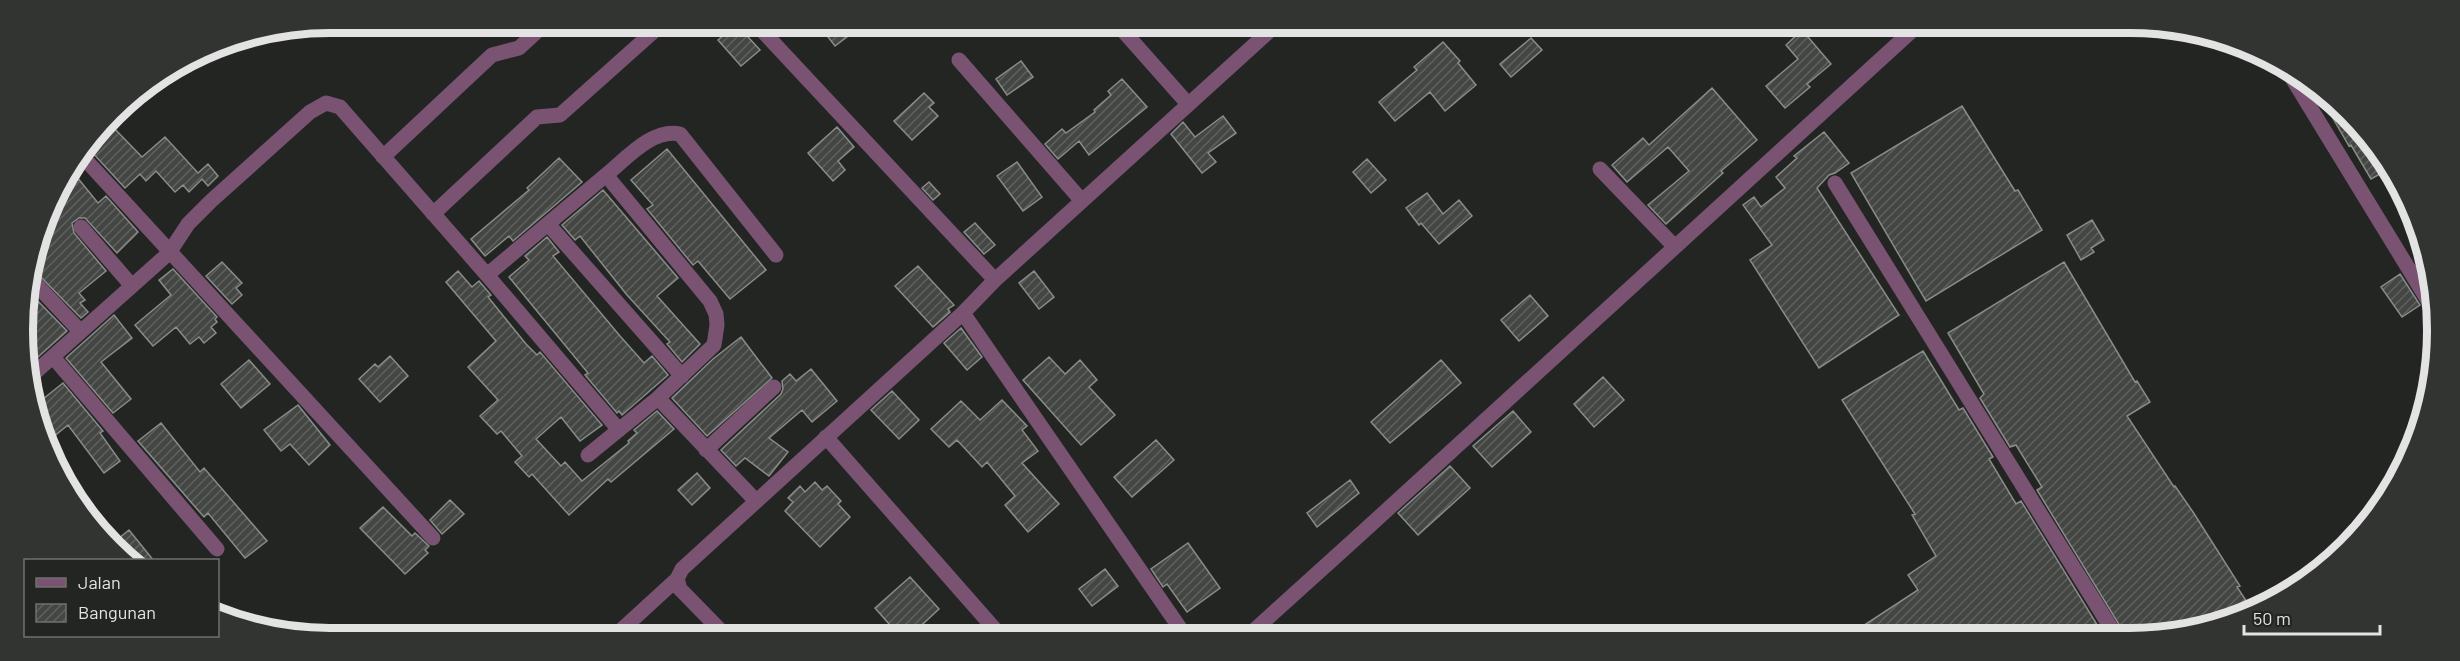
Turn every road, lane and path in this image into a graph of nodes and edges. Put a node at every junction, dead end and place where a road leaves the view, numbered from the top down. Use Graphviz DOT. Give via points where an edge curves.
graph roads {
  1 [pos="535,33"];
  2 [pos="652,33"];
  3 [pos="764,33"];
  4 [pos="1125,33"];
  5 [pos="1268,33"];
  6 [pos="1909,33"];
  7 [pos="959,60"];
  8 [pos="2295,83"];
  9 [pos="1188,104"];
  10 [pos="383,157"];
  11 [pos="86,160"];
  12 [pos="1600,169"];
  13 [pos="606,175"];
  14 [pos="1835,183"];
  15 [pos="1082,201"];
  16 [pos="433,214"];
  17 [pos="548,224"];
  18 [pos="81,227"];
  19 [pos="1674,246"];
  20 [pos="169,253"];
  21 [pos="776,255"];
  22 [pos="487,275"];
  23 [pos="995,280"];
  24 [pos="37,285"];
  25 [pos="132,286"];
  26 [pos="2424,294"];
  27 [pos="963,313"];
  28 [pos="80,331"];
  29 [pos="52,357"];
  30 [pos="36,371"];
  31 [pos="682,376"];
  32 [pos="774,387"];
  33 [pos="658,398"];
  34 [pos="619,430"];
  35 [pos="826,437"];
  36 [pos="706,450"];
  37 [pos="588,454"];
  38 [pos="756,501"];
  39 [pos="433,538"];
  40 [pos="217,549"];
  41 [pos="677,579"];
  42 [pos="623,628"];
  43 [pos="718,628"];
  44 [pos="994,628"];
  45 [pos="1180,628"];
  46 [pos="1257,628"];
  47 [pos="2111,628"];
  1 -- 10 [label="street" via="519,48 492,55"];
  2 -- 16 [label="street" via="560,115 537,117"];
  3 -- 23 [label="street"];
  4 -- 9 [label="street"];
  5 -- 9 [label="street"];
  6 -- 19 [label="street"];
  7 -- 15 [label="street"];
  8 -- 26 [label="street"];
  9 -- 15 [label="street"];
  10 -- 16 [label="street"];
  10 -- 20 [label="street" via="339,106 326,103 310,112 211,201 188,224"];
  11 -- 20 [label="street"];
  12 -- 19 [label="street"];
  13 -- 17 [label="street"];
  13 -- 21 [label="street" via="652,139 671,132 680,134"];
  13 -- 31 [label="street" via="710,301 716,314 714,345"];
  14 -- 47 [label="street"];
  15 -- 23 [label="street"];
  16 -- 22 [label="street"];
  17 -- 22 [label="street"];
  17 -- 31 [label="street"];
  18 -- 25 [label="street"];
  19 -- 46 [label="street"];
  20 -- 25 [label="street"];
  20 -- 39 [label="street"];
  22 -- 34 [label="street"];
  23 -- 27 [label="street"];
  24 -- 28 [label="street"];
  25 -- 28 [label="street"];
  27 -- 35 [label="street"];
  27 -- 45 [label="street"];
  28 -- 29 [label="street"];
  29 -- 30 [label="street"];
  29 -- 40 [label="street"];
  31 -- 33 [label="street"];
  32 -- 36 [label="street"];
  33 -- 34 [label="street"];
  33 -- 36 [label="street"];
  34 -- 37 [label="street"];
  35 -- 38 [label="street"];
  35 -- 44 [label="street"];
  36 -- 38 [label="street"];
  38 -- 41 [label="street" via="682,569"];
  41 -- 42 [label="street"];
  41 -- 43 [label="street" via="681,589"];
}
